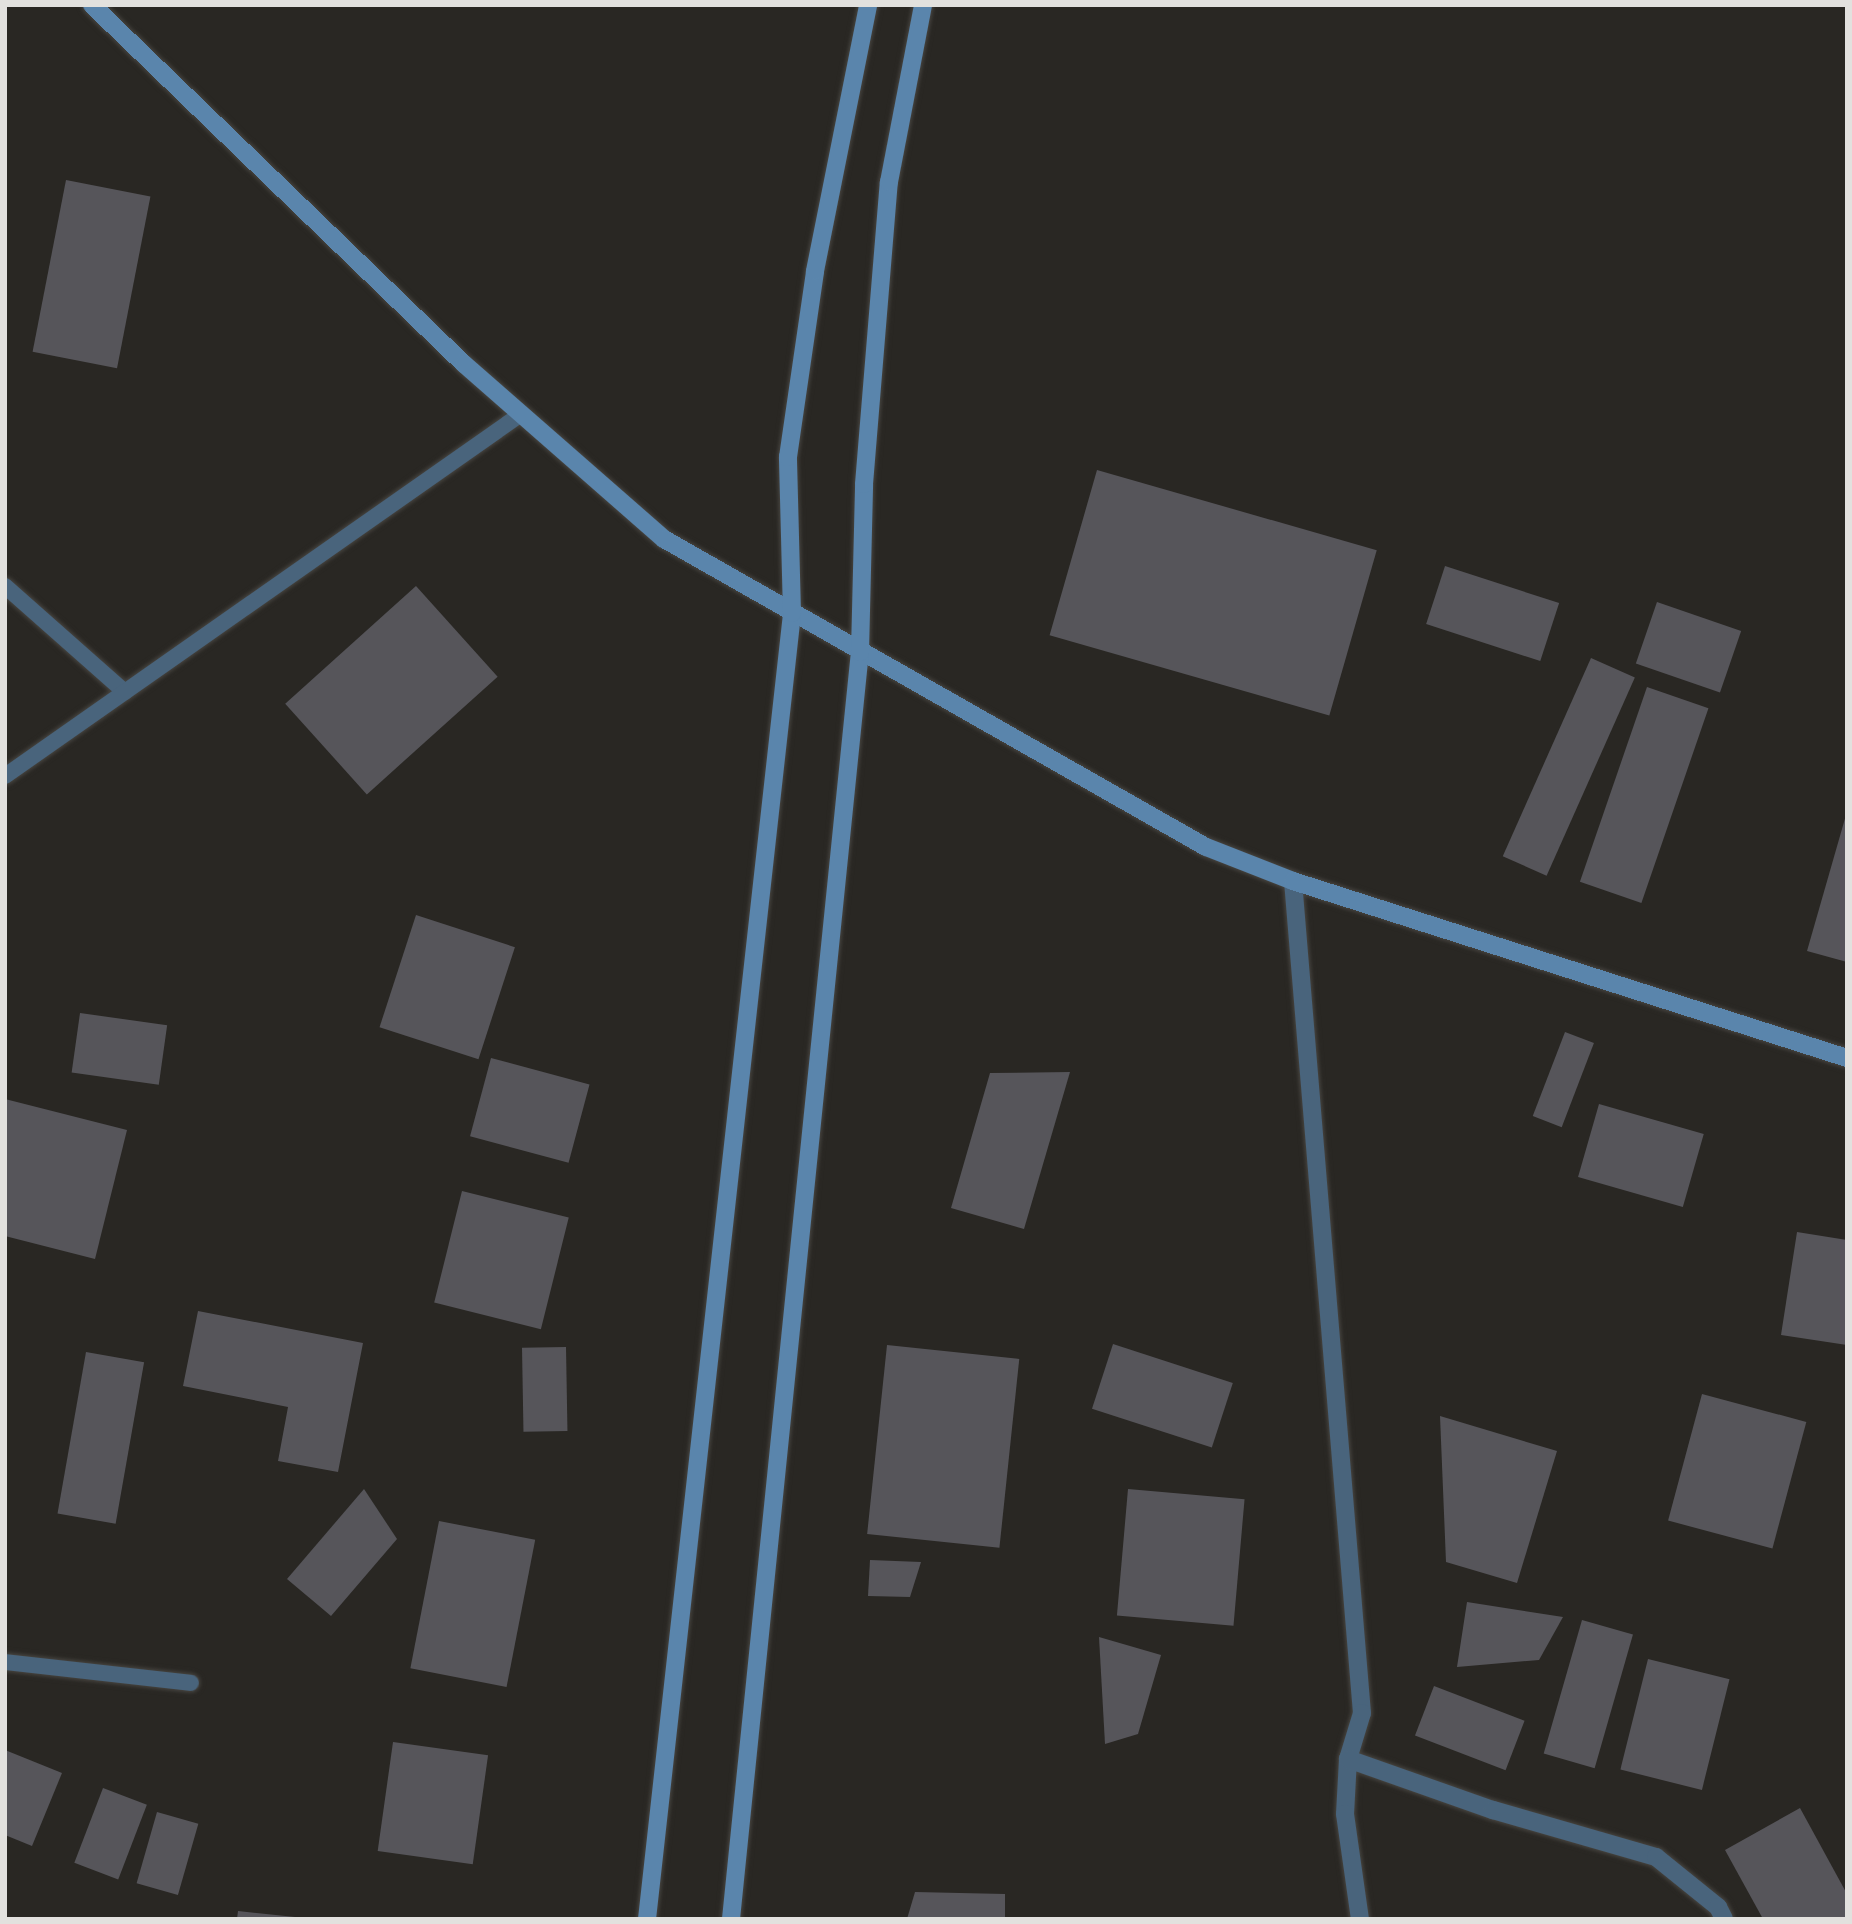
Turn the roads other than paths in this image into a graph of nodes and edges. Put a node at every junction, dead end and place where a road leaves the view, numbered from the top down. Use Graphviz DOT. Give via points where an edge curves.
graph roads {
  1 [pos="92,5"];
  2 [pos="868,5"];
  3 [pos="923,5"];
  4 [pos="521,414"];
  5 [pos="5,586"];
  6 [pos="792,612"];
  7 [pos="860,652"];
  8 [pos="125,692"];
  9 [pos="5,776"];
  10 [pos="1293,881"];
  11 [pos="1847,1058"];
  12 [pos="5,1662"];
  13 [pos="191,1683"];
  14 [pos="1348,1759"];
  15 [pos="646,1919"];
  16 [pos="731,1919"];
  17 [pos="1360,1919"];
  18 [pos="1724,1919"];
  1 -- 4 [label="main road"];
  2 -- 6 [label="main road" via="816,271 788,457"];
  3 -- 7 [label="main road" via="888,182 864,484"];
  4 -- 6 [label="main road" via="664,539"];
  4 -- 8 [label="lane"];
  5 -- 8 [label="lane"];
  6 -- 7 [label="main road"];
  6 -- 15 [label="main road"];
  7 -- 10 [label="main road" via="1206,847"];
  7 -- 16 [label="main road"];
  8 -- 9 [label="lane"];
  10 -- 11 [label="main road"];
  10 -- 14 [label="street" via="1362,1713"];
  12 -- 13 [label="lane"];
  14 -- 17 [label="street" via="1345,1814"];
  14 -- 18 [label="street" via="1493,1810 1656,1857 1718,1907"];
}
